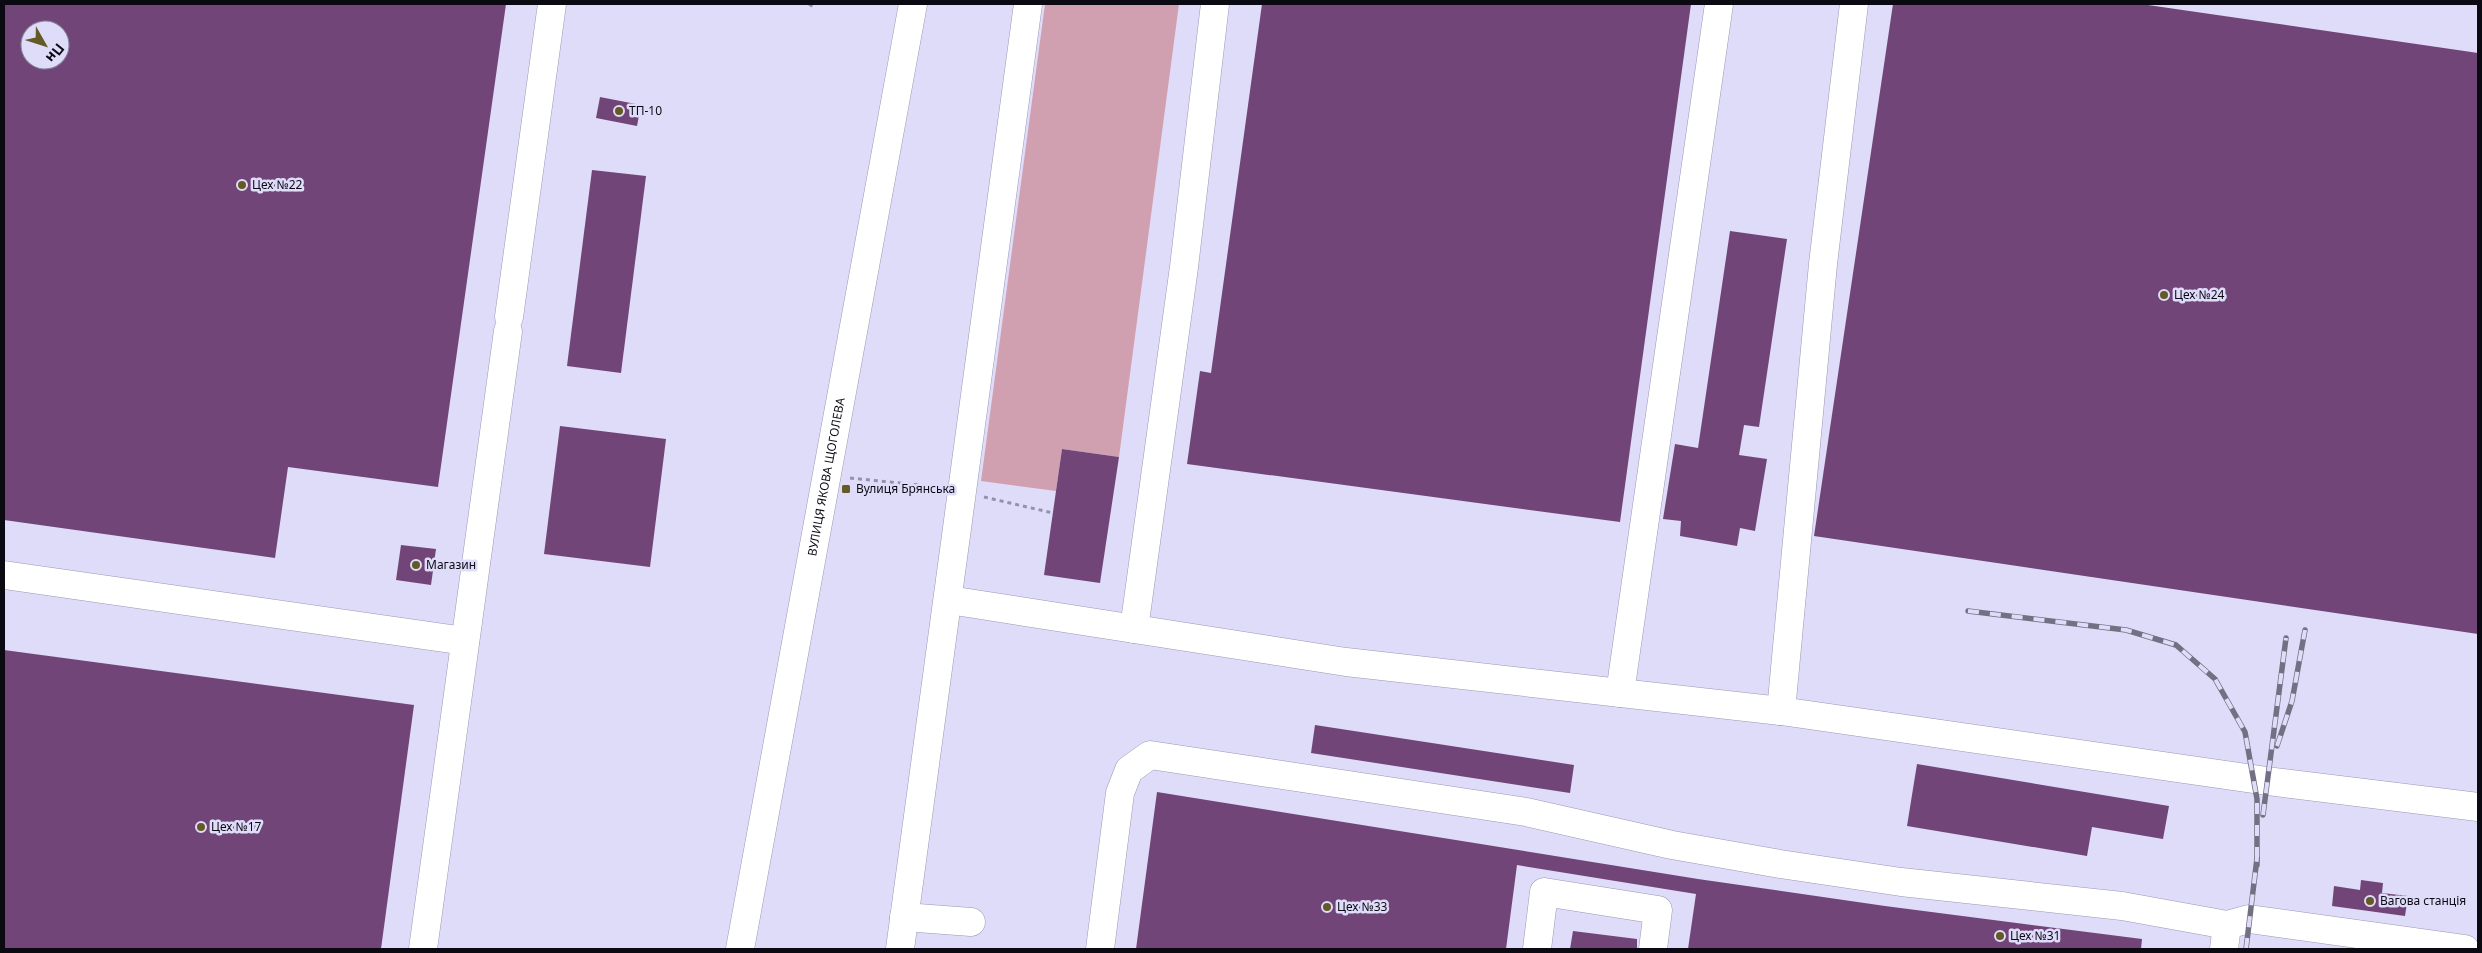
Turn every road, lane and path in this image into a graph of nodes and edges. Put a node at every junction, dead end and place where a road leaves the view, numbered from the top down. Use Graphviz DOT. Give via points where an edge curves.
graph roads {
  1 [pos="552,4"];
  2 [pos="810,4"];
  3 [pos="914,4"];
  4 [pos="1028,4"];
  5 [pos="1215,4"];
  6 [pos="1719,4"];
  7 [pos="1854,4"];
  8 [pos="815,8"];
  9 [pos="828,475"];
  10 [pos="936,486"];
  11 [pos="964,492"];
  12 [pos="1053,512"];
  13 [pos="4,574"];
  14 [pos="949,600"];
  15 [pos="1134,629"];
  16 [pos="465,641"];
  17 [pos="1620,693"];
  18 [pos="1780,711"];
  19 [pos="2478,807"];
  20 [pos="904,917"];
  21 [pos="971,922"];
  22 [pos="2226,937"];
  23 [pos="423,949"];
  24 [pos="740,949"];
  25 [pos="900,949"];
  26 [pos="1100,949"];
  27 [pos="1537,949"];
  28 [pos="1653,949"];
  29 [pos="2465,949"];
  1 -- 16 [label="street"];
  2 -- 8 [label="path"];
  3 -- 9 [label="street, ВУЛИЦЯ ЯКОВА ЩОГОЛЕВА"];
  4 -- 11 [label="street"];
  5 -- 15 [label="street" via="1184,267"];
  6 -- 17 [label="street"];
  7 -- 18 [label="street" via="1823,264"];
  9 -- 10 [label="path"];
  9 -- 24 [label="street, ВУЛИЦЯ ЯКОВА ЩОГОЛЕВА"];
  11 -- 12 [label="path"];
  11 -- 14 [label="street"];
  13 -- 16 [label="street"];
  14 -- 15 [label="street"];
  14 -- 20 [label="street"];
  15 -- 17 [label="street" via="1346,662"];
  16 -- 23 [label="street"];
  17 -- 18 [label="street"];
  18 -- 19 [label="street" via="2268,781"];
  20 -- 21 [label="street"];
  20 -- 25 [label="street"];
  22 -- 26 [label="street" via="2122,906 1901,882 1780,864 1672,845 1526,812 1150,755 1129,770 1120,793"];
  22 -- 29 [label="street" via="2249,919"];
  27 -- 28 [label="street" via="1544,892 1658,910"];
}
